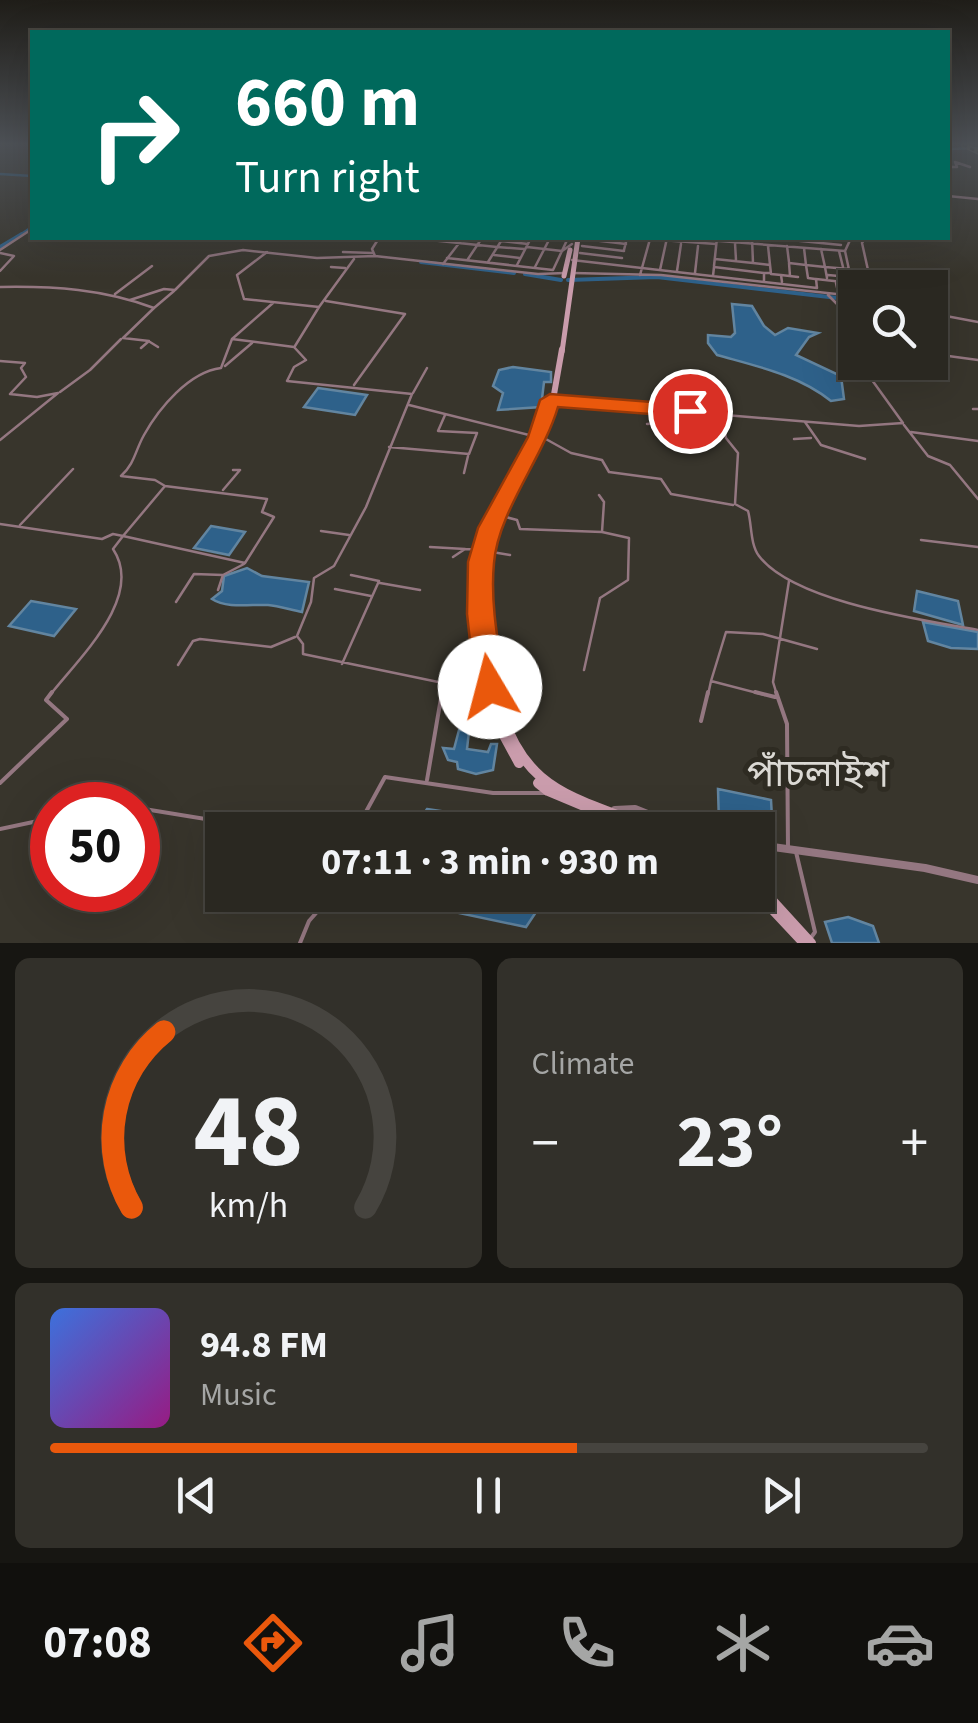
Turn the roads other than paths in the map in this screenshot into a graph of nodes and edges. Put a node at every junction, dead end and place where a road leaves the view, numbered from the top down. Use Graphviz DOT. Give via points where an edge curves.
graph roads {
  1 [pos="950,196"];
  2 [pos="978,199"];
  3 [pos="30,231"];
  4 [pos="379,240"];
  5 [pos="445,240"];
  6 [pos="460,240"];
  7 [pos="481,240"];
  8 [pos="501,240"];
  9 [pos="505,240"];
  10 [pos="531,240"];
  11 [pos="549,240"];
  12 [pos="577,240"];
  13 [pos="627,240"];
  14 [pos="649,240"];
  15 [pos="666,240"];
  16 [pos="682,240"];
  17 [pos="698,240"];
  18 [pos="741,240"];
  19 [pos="752,240"];
  20 [pos="770,240"];
  21 [pos="790,240"];
  22 [pos="840,240"];
  23 [pos="850,240"];
  24 [pos="864,240"];
  25 [pos="716,241"];
  26 [pos="735,242"];
  27 [pos="458,243"];
  28 [pos="626,244"];
  29 [pos="752,244"];
  30 [pos="478,245"];
  31 [pos="769,245"];
  32 [pos="841,245"];
  33 [pos="787,246"];
  34 [pos="497,247"];
  35 [pos="527,247"];
  36 [pos="804,248"];
  37 [pos="544,249"];
  38 [pos="822,249"];
  39 [pos="268,251"];
  40 [pos="562,251"];
  41 [pos="624,251"];
  42 [pos="842,251"];
  43 [pos="0,252"];
  44 [pos="342,252"];
  45 [pos="373,254"];
  46 [pos="580,254"];
  47 [pos="492,255"];
  48 [pos="354,258"];
  49 [pos="448,258"];
  50 [pos="520,258"];
  51 [pos="622,258"];
  52 [pos="715,259"];
  53 [pos="467,260"];
  54 [pos="575,260"];
  55 [pos="736,261"];
  56 [pos="488,262"];
  57 [pos="752,263"];
  58 [pos="789,263"];
  59 [pos="443,264"];
  60 [pos="770,265"];
  61 [pos="806,265"];
  62 [pos="152,266"];
  63 [pos="516,266"];
  64 [pos="620,266"];
  65 [pos="331,267"];
  66 [pos="714,267"];
  67 [pos="825,267"];
  68 [pos="346,268"];
  69 [pos="483,268"];
  70 [pos="534,268"];
  71 [pos="642,268"];
  72 [pos="846,269"];
  73 [pos="660,270"];
  74 [pos="868,270"];
  75 [pos="0,271"];
  76 [pos="677,272"];
  77 [pos="764,273"];
  78 [pos="695,274"];
  79 [pos="771,274"];
  80 [pos="781,275"];
  81 [pos="565,276"];
  82 [pos="617,276"];
  83 [pos="640,276"];
  84 [pos="714,276"];
  85 [pos="790,276"];
  86 [pos="798,276"];
  87 [pos="808,278"];
  88 [pos="826,278"];
  89 [pos="838,278"];
  90 [pos="816,279"];
  91 [pos="836,281"];
  92 [pos="764,282"];
  93 [pos="782,284"];
  94 [pos="799,286"];
  95 [pos="0,288"];
  96 [pos="175,290"];
  97 [pos="838,292"];
  98 [pos="114,295"];
  99 [pos="828,295"];
  100 [pos="838,295"];
  101 [pos="130,300"];
  102 [pos="324,301"];
  103 [pos="273,303"];
  104 [pos="838,305"];
  105 [pos="320,307"];
  106 [pos="154,308"];
  107 [pos="948,316"];
  108 [pos="978,322"];
  109 [pos="122,338"];
  110 [pos="232,339"];
  111 [pos="149,341"];
  112 [pos="254,342"];
  113 [pos="157,346"];
  114 [pos="294,347"];
  115 [pos="141,348"];
  116 [pos="948,356"];
  117 [pos="978,360"];
  118 [pos="0,361"];
  119 [pos="221,368"];
  120 [pos="427,368"];
  121 [pos="872,380"];
  122 [pos="353,386"];
  123 [pos="58,393"];
  124 [pos="412,394"];
  125 [pos="552,400"];
  126 [pos="408,405"];
  127 [pos="661,408"];
  128 [pos="721,414"];
  129 [pos="446,415"];
  130 [pos="804,421"];
  131 [pos="482,424"];
  132 [pos="647,424"];
  133 [pos="904,424"];
  134 [pos="911,432"];
  135 [pos="476,434"];
  136 [pos="540,437"];
  137 [pos="812,438"];
  138 [pos="794,439"];
  139 [pos="0,440"];
  140 [pos="978,441"];
  141 [pos="388,446"];
  142 [pos="468,454"];
  143 [pos="865,459"];
  144 [pos="73,470"];
  145 [pos="233,470"];
  146 [pos="464,473"];
  147 [pos="165,486"];
  148 [pos="222,491"];
  149 [pos="599,495"];
  150 [pos="978,499"];
  151 [pos="736,506"];
  152 [pos="501,516"];
  153 [pos="0,524"];
  154 [pos="18,526"];
  155 [pos="321,530"];
  156 [pos="602,532"];
  157 [pos="123,536"];
  158 [pos="351,536"];
  159 [pos="921,540"];
  160 [pos="430,547"];
  161 [pos="978,547"];
  162 [pos="465,548"];
  163 [pos="485,551"];
  164 [pos="510,555"];
  165 [pos="453,556"];
  166 [pos="245,563"];
  167 [pos="223,575"];
  168 [pos="351,575"];
  169 [pos="789,580"];
  170 [pos="378,582"];
  171 [pos="335,589"];
  172 [pos="218,590"];
  173 [pos="420,590"];
  174 [pos="372,596"];
  175 [pos="176,602"];
  176 [pos="978,630"];
  177 [pos="297,636"];
  178 [pos="778,639"];
  179 [pos="818,649"];
  180 [pos="178,664"];
  181 [pos="341,665"];
  182 [pos="584,670"];
  183 [pos="711,681"];
  184 [pos="776,698"];
  185 [pos="700,721"];
  186 [pos="427,780"];
  187 [pos="0,783"];
  188 [pos="548,791"];
  189 [pos="160,812"];
  190 [pos="363,812"];
  191 [pos="608,812"];
  192 [pos="609,812"];
  193 [pos="617,812"];
  194 [pos="642,812"];
  195 [pos="205,819"];
  196 [pos="30,823"];
  197 [pos="0,829"];
  198 [pos="775,848"];
  199 [pos="792,850"];
  200 [pos="978,880"];
  201 [pos="775,901"];
  202 [pos="775,911"];
  203 [pos="316,912"];
  204 [pos="807,942"];
  205 [pos="300,943"];
  1 -- 2 [label="street"];
  3 -- 43 [label="street"];
  4 -- 45 [label="street"];
  5 -- 27 [label="street"];
  6 -- 27 [label="street"];
  7 -- 30 [label="street"];
  8 -- 34 [label="street"];
  9 -- 35 [label="street"];
  10 -- 35 [label="street"];
  11 -- 37 [label="street"];
  12 -- 28 [label="street"];
  12 -- 40 [label="street"];
  12 -- 40 [label="street"];
  12 -- 41 [label="street"];
  12 -- 46 [label="street"];
  12 -- 54 [label="main road"];
  12 -- 81 [label="main road"];
  13 -- 28 [label="street"];
  14 -- 71 [label="street"];
  15 -- 73 [label="street"];
  16 -- 76 [label="street"];
  17 -- 25 [label="street"];
  17 -- 78 [label="street"];
  18 -- 26 [label="street"];
  18 -- 29 [label="street"];
  19 -- 29 [label="street"];
  20 -- 31 [label="street"];
  21 -- 32 [label="street"];
  22 -- 32 [label="street"];
  23 -- 42 [label="street"];
  24 -- 74 [label="street"];
  25 -- 26 [label="street"];
  25 -- 52 [label="street"];
  26 -- 55 [label="street"];
  27 -- 30 [label="street"];
  27 -- 49 [label="street"];
  28 -- 41 [label="street"];
  29 -- 31 [label="street"];
  29 -- 57 [label="street"];
  30 -- 34 [label="street"];
  30 -- 53 [label="street"];
  31 -- 33 [label="street"];
  31 -- 60 [label="street"];
  32 -- 42 [label="street"];
  33 -- 36 [label="street"];
  33 -- 58 [label="street"];
  34 -- 35 [label="street"];
  34 -- 47 [label="street"];
  35 -- 37 [label="street"];
  35 -- 50 [label="street"];
  36 -- 38 [label="street"];
  36 -- 61 [label="street"];
  37 -- 40 [label="street"];
  37 -- 70 [label="street"];
  38 -- 42 [label="street"];
  38 -- 67 [label="street"];
  39 -- 48 [label="street"];
  39 -- 96 [label="street" via="214,254"];
  39 -- 103 [label="street" via="238,275 244,299"];
  40 -- 70 [label="street" via="553,270"];
  41 -- 51 [label="street"];
  42 -- 72 [label="street"];
  43 -- 75 [label="street" via="14,256"];
  44 -- 45 [label="street"];
  45 -- 48 [label="street"];
  45 -- 59 [label="street"];
  46 -- 51 [label="street"];
  46 -- 54 [label="street"];
  47 -- 50 [label="street"];
  47 -- 56 [label="street"];
  48 -- 68 [label="street"];
  49 -- 53 [label="street"];
  49 -- 59 [label="street"];
  50 -- 63 [label="street"];
  51 -- 64 [label="street"];
  52 -- 55 [label="street"];
  52 -- 66 [label="street"];
  53 -- 56 [label="street"];
  54 -- 64 [label="street"];
  54 -- 81 [label="main road"];
  55 -- 57 [label="street"];
  56 -- 63 [label="street"];
  56 -- 69 [label="street"];
  57 -- 60 [label="street"];
  58 -- 61 [label="street"];
  58 -- 85 [label="street"];
  59 -- 69 [label="street"];
  60 -- 79 [label="street"];
  61 -- 67 [label="street"];
  61 -- 87 [label="street"];
  62 -- 98 [label="street"];
  63 -- 70 [label="street"];
  64 -- 71 [label="street"];
  64 -- 82 [label="street"];
  65 -- 68 [label="street"];
  66 -- 77 [label="street"];
  66 -- 84 [label="street"];
  67 -- 72 [label="street"];
  67 -- 88 [label="street"];
  68 -- 102 [label="street"];
  69 -- 81 [label="street"];
  71 -- 73 [label="street"];
  71 -- 83 [label="street"];
  73 -- 76 [label="street"];
  76 -- 78 [label="street"];
  77 -- 79 [label="street"];
  77 -- 92 [label="street"];
  78 -- 84 [label="street"];
  79 -- 80 [label="street"];
  80 -- 85 [label="street"];
  80 -- 93 [label="street"];
  81 -- 82 [label="street"];
  81 -- 125 [label="main road"];
  82 -- 83 [label="street"];
  83 -- 99 [label="street"];
  84 -- 92 [label="street"];
  85 -- 86 [label="street"];
  86 -- 87 [label="street"];
  86 -- 94 [label="street"];
  87 -- 90 [label="street"];
  88 -- 89 [label="street"];
  88 -- 90 [label="street"];
  88 -- 91 [label="street"];
  90 -- 94 [label="street" via="817,288"];
  91 -- 97 [label="street"];
  92 -- 93 [label="street"];
  93 -- 94 [label="street"];
  95 -- 98 [label="street" via="60,286"];
  96 -- 101 [label="street"];
  96 -- 106 [label="street"];
  98 -- 101 [label="street"];
  99 -- 100 [label="street"];
  99 -- 104 [label="street"];
  101 -- 106 [label="street"];
  102 -- 105 [label="street"];
  102 -- 122 [label="street" via="404,314"];
  103 -- 105 [label="street"];
  103 -- 110 [label="street"];
  105 -- 114 [label="street"];
  106 -- 109 [label="street"];
  107 -- 108 [label="street"];
  109 -- 111 [label="street"];
  109 -- 123 [label="street"];
  110 -- 112 [label="street"];
  110 -- 119 [label="street"];
  111 -- 113 [label="street"];
  111 -- 115 [label="street"];
  112 -- 114 [label="street"];
  112 -- 119 [label="street"];
  114 -- 122 [label="street" via="306,360 287,380"];
  116 -- 117 [label="street"];
  118 -- 123 [label="street" via="24,363 26,377 10,394"];
  119 -- 147 [label="street" via="201,371 150,424 122,476"];
  120 -- 124 [label="street"];
  121 -- 133 [label="street"];
  122 -- 124 [label="street"];
  123 -- 139 [label="street"];
  124 -- 126 [label="street"];
  125 -- 127 [label="street"];
  125 -- 136 [label="main road"];
  126 -- 129 [label="street"];
  126 -- 141 [label="street"];
  127 -- 128 [label="street"];
  127 -- 132 [label="street" via="660,423"];
  128 -- 130 [label="street"];
  128 -- 151 [label="street" via="726,438 738,453"];
  129 -- 131 [label="street"];
  129 -- 135 [label="street" via="438,431"];
  130 -- 133 [label="street"];
  130 -- 137 [label="street"];
  131 -- 135 [label="street"];
  131 -- 136 [label="street"];
  133 -- 134 [label="street"];
  134 -- 140 [label="street"];
  134 -- 150 [label="street"];
  135 -- 142 [label="street"];
  136 -- 151 [label="street" via="602,460 609,472 659,478 670,494"];
  136 -- 152 [label="main road"];
  136 -- 163 [label="main road"];
  137 -- 138 [label="street"];
  137 -- 143 [label="street" via="825,450"];
  141 -- 142 [label="street"];
  141 -- 158 [label="street"];
  142 -- 146 [label="street"];
  144 -- 154 [label="street"];
  145 -- 148 [label="street" via="240,470"];
  147 -- 148 [label="street"];
  147 -- 157 [label="street"];
  148 -- 166 [label="street" via="267,499 262,512 274,517"];
  149 -- 156 [label="street"];
  151 -- 169 [label="street" via="748,511 759,556"];
  152 -- 156 [label="street" via="517,520 520,529"];
  152 -- 163 [label="main road"];
  153 -- 154 [label="street"];
  154 -- 157 [label="street"];
  155 -- 158 [label="street"];
  156 -- 182 [label="street" via="629,538 631,567 626,584 600,598"];
  157 -- 166 [label="street"];
  157 -- 187 [label="street" via="113,549 128,573 118,603 46,700 67,719"];
  158 -- 177 [label="street" via="334,566 314,578"];
  159 -- 161 [label="street"];
  160 -- 162 [label="street"];
  162 -- 163 [label="street"];
  162 -- 165 [label="street"];
  163 -- 164 [label="street"];
  163 -- 188 [label="main road" via="480,614 498,722 508,748"];
  163 -- 192 [label="main road" via="484,604 511,742 543,782"];
  166 -- 167 [label="street"];
  167 -- 172 [label="street"];
  167 -- 175 [label="street" via="194,574"];
  168 -- 170 [label="street"];
  169 -- 176 [label="street" via="855,606"];
  169 -- 178 [label="street"];
  170 -- 173 [label="street"];
  170 -- 174 [label="street"];
  171 -- 174 [label="street"];
  174 -- 181 [label="street"];
  177 -- 180 [label="street" via="270,647 200,639"];
  177 -- 181 [label="street" via="303,654"];
  178 -- 179 [label="street"];
  178 -- 183 [label="street" via="726,632"];
  178 -- 184 [label="street"];
  181 -- 186 [label="street" via="443,683"];
  183 -- 184 [label="street"];
  183 -- 185 [label="street"];
  184 -- 199 [label="street" via="787,724 784,811"];
  186 -- 188 [label="street" via="508,794"];
  186 -- 190 [label="street" via="385,777"];
  188 -- 191 [label="main road"];
  189 -- 195 [label="street"];
  193 -- 194 [label="street"];
  196 -- 197 [label="street"];
  198 -- 199 [label="street"];
  199 -- 200 [label="street"];
  199 -- 204 [label="street" via="815,932"];
  201 -- 204 [label="main road"];
  202 -- 204 [label="main road"];
  203 -- 205 [label="street"];
}
